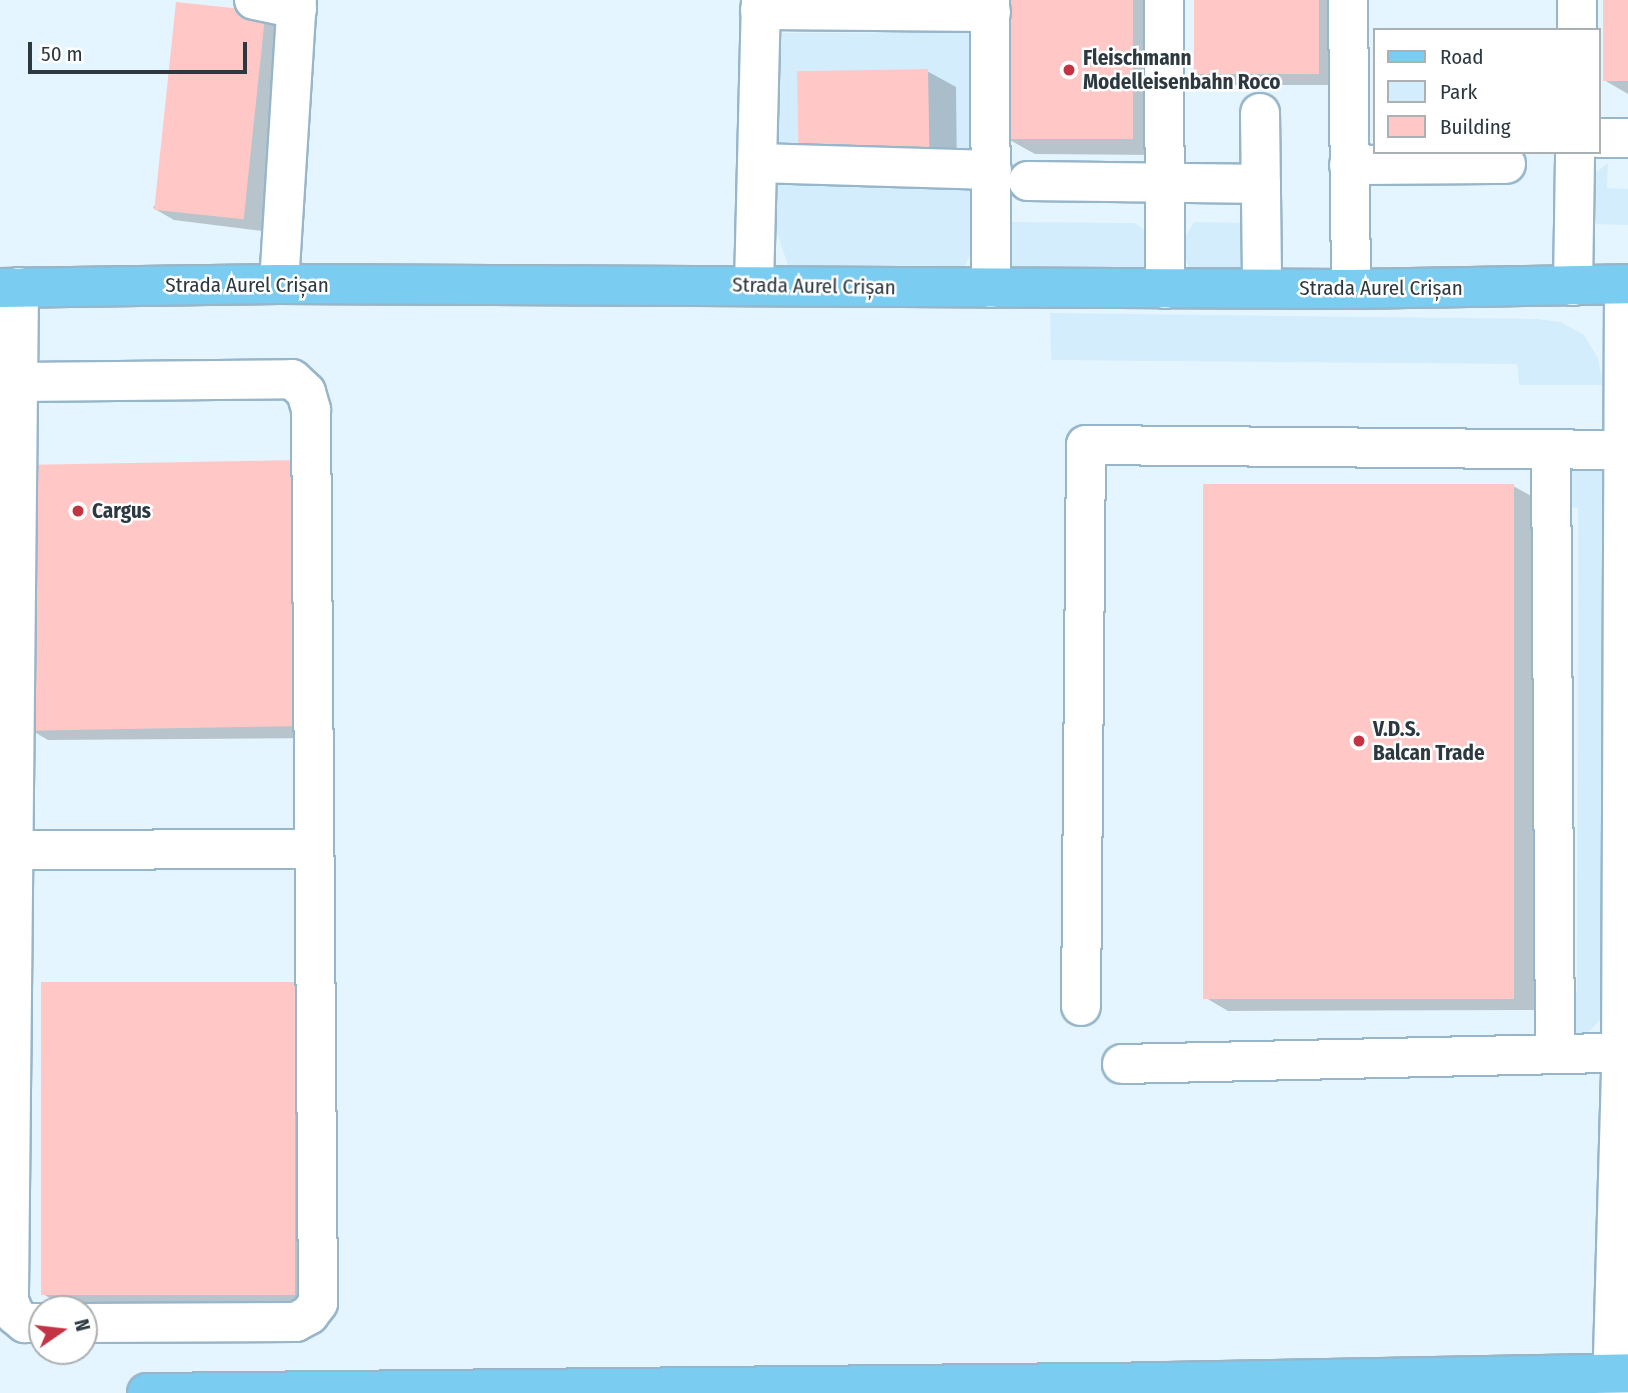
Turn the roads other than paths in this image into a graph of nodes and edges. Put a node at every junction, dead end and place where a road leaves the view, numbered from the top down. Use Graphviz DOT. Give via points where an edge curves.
graph roads {
  1 [pos="254,0"];
  2 [pos="1164,0"];
  3 [pos="1348,0"];
  4 [pos="1577,0"];
  5 [pos="297,4"];
  6 [pos="760,5"];
  7 [pos="990,6"];
  8 [pos="1577,28"];
  9 [pos="1260,113"];
  10 [pos="1600,138"];
  11 [pos="1628,138"];
  12 [pos="1575,154"];
  13 [pos="757,163"];
  14 [pos="1506,163"];
  15 [pos="1349,165"];
  16 [pos="992,170"];
  17 [pos="1028,181"];
  18 [pos="1164,182"];
  19 [pos="1261,184"];
  20 [pos="279,284"];
  21 [pos="1626,285"];
  22 [pos="754,286"];
  23 [pos="1573,286"];
  24 [pos="9,288"];
  25 [pos="991,288"];
  26 [pos="1262,288"];
  27 [pos="1165,289"];
  28 [pos="1351,289"];
  29 [pos="18,383"];
  30 [pos="1551,449"];
  31 [pos="1623,450"];
  32 [pos="314,849"];
  33 [pos="14,850"];
  34 [pos="1625,851"];
  35 [pos="1081,1006"];
  36 [pos="1555,1053"];
  37 [pos="1122,1064"];
  38 [pos="1623,1066"];
  39 [pos="98,1323"];
  40 [pos="28,1324"];
  41 [pos="1617,1380"];
  42 [pos="1172,1387"];
  43 [pos="1258,1387"];
  44 [pos="147,1393"];
  1 -- 5 [label="street"];
  2 -- 18 [label="street"];
  3 -- 15 [label="street"];
  4 -- 8 [label="street"];
  5 -- 20 [label="street"];
  6 -- 7 [label="street"];
  6 -- 13 [label="street"];
  7 -- 16 [label="street"];
  9 -- 19 [label="street"];
  10 -- 11 [label="street"];
  12 -- 23 [label="street"];
  13 -- 16 [label="street"];
  13 -- 22 [label="street"];
  14 -- 15 [label="street"];
  15 -- 28 [label="street"];
  16 -- 25 [label="street"];
  17 -- 18 [label="street"];
  18 -- 19 [label="street"];
  18 -- 27 [label="street"];
  19 -- 26 [label="street"];
  20 -- 22 [label="main road, Strada Aurel Crișan"];
  20 -- 24 [label="main road, Strada Aurel Crișan"];
  21 -- 23 [label="main road, Strada Aurel Crișan"];
  21 -- 31 [label="street"];
  22 -- 25 [label="main road, Strada Aurel Crișan"];
  23 -- 28 [label="main road, Strada Aurel Crișan"];
  24 -- 29 [label="street"];
  25 -- 27 [label="main road, Strada Aurel Crișan"];
  26 -- 27 [label="main road, Strada Aurel Crișan"];
  26 -- 28 [label="main road, Strada Aurel Crișan"];
  29 -- 32 [label="street" via="292,379 306,392 311,410"];
  29 -- 33 [label="street"];
  30 -- 31 [label="street"];
  30 -- 35 [label="street" via="1086,445"];
  30 -- 36 [label="street"];
  31 -- 34 [label="street"];
  32 -- 33 [label="street"];
  32 -- 39 [label="street" via="318,1303 296,1322"];
  33 -- 40 [label="street" via="9,1301 15,1315"];
  34 -- 38 [label="street"];
  36 -- 37 [label="street"];
  36 -- 38 [label="street"];
  38 -- 41 [label="street"];
  41 -- 43 [label="main road"];
  42 -- 43 [label="main road"];
  42 -- 44 [label="main road"];
}
